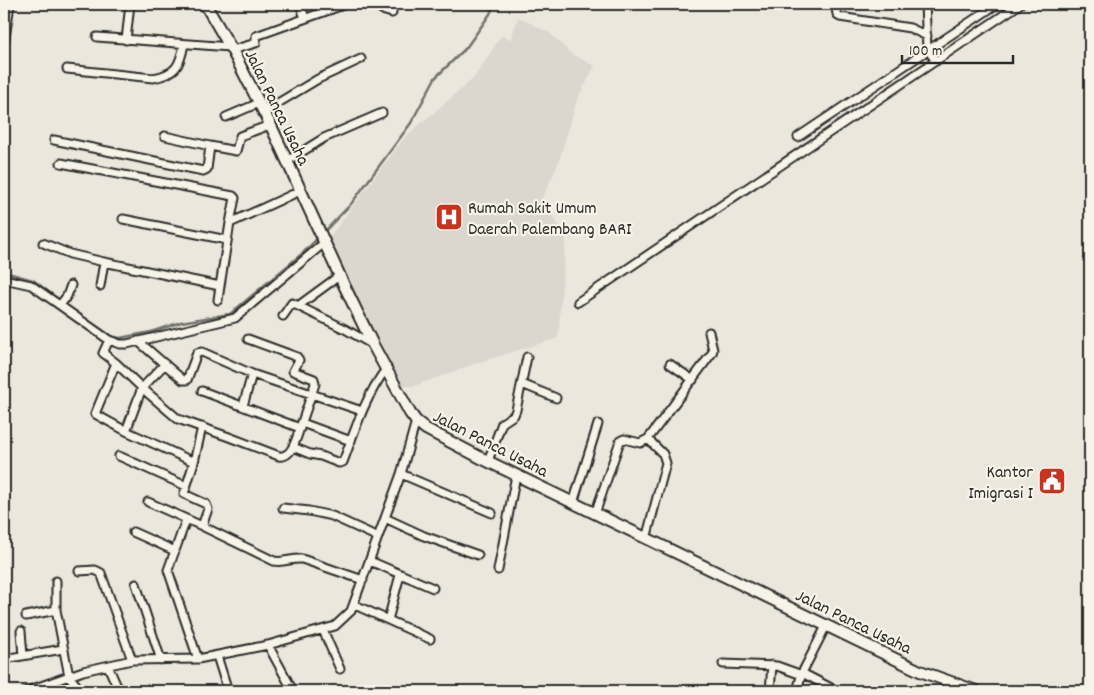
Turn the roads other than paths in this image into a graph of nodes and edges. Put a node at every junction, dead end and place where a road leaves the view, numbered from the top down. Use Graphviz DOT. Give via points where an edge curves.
graph roads {
  1 [pos="10,4"];
  2 [pos="130,4"];
  3 [pos="205,4"];
  4 [pos="300,4"];
  5 [pos="346,4"];
  6 [pos="374,4"];
  7 [pos="835,4"];
  8 [pos="925,4"];
  9 [pos="997,4"];
  10 [pos="1020,4"];
  11 [pos="392,13"];
  12 [pos="306,18"];
  13 [pos="927,36"];
  14 [pos="97,37"];
  15 [pos="126,40"];
  16 [pos="4,44"];
  17 [pos="184,44"];
  18 [pos="231,49"];
  19 [pos="927,50"];
  20 [pos="361,59"];
  21 [pos="936,61"];
  22 [pos="67,70"];
  23 [pos="261,107"];
  24 [pos="382,112"];
  25 [pos="226,117"];
  26 [pos="270,125"];
  27 [pos="165,136"];
  28 [pos="798,137"];
  29 [pos="54,140"];
  30 [pos="210,146"];
  31 [pos="287,161"];
  32 [pos="61,163"];
  33 [pos="300,191"];
  34 [pos="123,219"];
  35 [pos="230,223"];
  36 [pos="227,240"];
  37 [pos="324,242"];
  38 [pos="43,244"];
  39 [pos="104,262"];
  40 [pos="340,276"];
  41 [pos="4,279"];
  42 [pos="71,285"];
  43 [pos="100,286"];
  44 [pos="220,286"];
  45 [pos="218,300"];
  46 [pos="578,302"];
  47 [pos="61,304"];
  48 [pos="298,306"];
  49 [pos="283,316"];
  50 [pos="709,332"];
  51 [pos="248,339"];
  52 [pos="110,340"];
  53 [pos="138,341"];
  54 [pos="373,345"];
  55 [pos="527,358"];
  56 [pos="116,363"];
  57 [pos="165,364"];
  58 [pos="670,364"];
  59 [pos="386,369"];
  60 [pos="252,374"];
  61 [pos="693,380"];
  62 [pos="522,384"];
  63 [pos="142,388"];
  64 [pos="202,391"];
  65 [pos="311,393"];
  66 [pos="556,398"];
  67 [pos="243,406"];
  68 [pos="362,411"];
  69 [pos="416,421"];
  70 [pos="598,424"];
  71 [pos="301,426"];
  72 [pos="202,427"];
  73 [pos="126,431"];
  74 [pos="648,439"];
  75 [pos="351,441"];
  76 [pos="293,447"];
  77 [pos="119,456"];
  78 [pos="194,462"];
  79 [pos="488,462"];
  80 [pos="401,474"];
  81 [pos="516,475"];
  82 [pos="186,486"];
  83 [pos="148,502"];
  84 [pos="573,503"];
  85 [pos="283,508"];
  86 [pos="492,513"];
  87 [pos="595,514"];
  88 [pos="385,518"];
  89 [pos="186,520"];
  90 [pos="202,526"];
  91 [pos="133,532"];
  92 [pos="378,537"];
  93 [pos="646,539"];
  94 [pos="175,551"];
  95 [pos="478,555"];
  96 [pos="370,561"];
  97 [pos="498,570"];
  98 [pos="79,571"];
  99 [pos="400,575"];
  100 [pos="363,580"];
  101 [pos="56,581"];
  102 [pos="136,584"];
  103 [pos="433,588"];
  104 [pos="354,605"];
  105 [pos="56,610"];
  106 [pos="26,616"];
  107 [pos="388,620"];
  108 [pos="826,626"];
  109 [pos="323,630"];
  110 [pos="21,631"];
  111 [pos="430,639"];
  112 [pos="268,645"];
  113 [pos="63,649"];
  114 [pos="22,656"];
  115 [pos="217,656"];
  116 [pos="4,659"];
  117 [pos="198,659"];
  118 [pos="132,660"];
  119 [pos="161,660"];
  120 [pos="723,664"];
  121 [pos="108,666"];
  122 [pos="772,666"];
  123 [pos="340,669"];
  124 [pos="802,674"];
  125 [pos="69,676"];
  126 [pos="960,689"];
  127 [pos="27,691"];
  128 [pos="81,691"];
  129 [pos="119,691"];
  130 [pos="228,691"];
  131 [pos="293,691"];
  132 [pos="770,691"];
  133 [pos="797,691"];
  134 [pos="837,691"];
  135 [pos="976,691"];
  1 -- 16 [label="street"];
  2 -- 15 [label="street"];
  3 -- 18 [label="street, Jalan Panca Usaha"];
  4 -- 12 [label="street"];
  5 -- 12 [label="street"];
  6 -- 11 [label="street"];
  7 -- 13 [label="street" via="840,17 910,28"];
  8 -- 13 [label="street"];
  9 -- 19 [label="street"];
  10 -- 21 [label="street"];
  12 -- 18 [label="street" via="256,36 256,43"];
  13 -- 19 [label="street"];
  14 -- 15 [label="street"];
  15 -- 17 [label="street"];
  17 -- 18 [label="street"];
  17 -- 22 [label="street" via="178,66 164,76 154,78"];
  18 -- 23 [label="street, Jalan Panca Usaha"];
  19 -- 21 [label="street"];
  19 -- 28 [label="street"];
  20 -- 23 [label="street"];
  21 -- 46 [label="street"];
  23 -- 25 [label="street"];
  23 -- 26 [label="street, Jalan Panca Usaha"];
  24 -- 31 [label="street" via="324,138"];
  26 -- 30 [label="street" via="240,136 236,151"];
  26 -- 31 [label="street, Jalan Panca Usaha"];
  27 -- 30 [label="street"];
  29 -- 30 [label="street" via="203,171 207,169"];
  31 -- 33 [label="street, Jalan Panca Usaha"];
  32 -- 35 [label="street" via="233,196"];
  33 -- 35 [label="street"];
  33 -- 37 [label="street, Jalan Panca Usaha"];
  34 -- 36 [label="street"];
  35 -- 36 [label="street"];
  36 -- 44 [label="street"];
  37 -- 40 [label="street, Jalan Panca Usaha"];
  37 -- 53 [label="street" via="235,318"];
  38 -- 39 [label="street"];
  39 -- 43 [label="street"];
  39 -- 44 [label="street"];
  40 -- 48 [label="street"];
  40 -- 54 [label="street, Jalan Panca Usaha"];
  41 -- 47 [label="street" via="31,286"];
  42 -- 47 [label="street"];
  44 -- 45 [label="street"];
  47 -- 52 [label="street"];
  48 -- 49 [label="street" via="291,303"];
  48 -- 54 [label="street"];
  50 -- 61 [label="street" via="713,351"];
  51 -- 65 [label="street" via="299,358 293,371 313,378 315,384"];
  52 -- 53 [label="street" via="120,344"];
  52 -- 56 [label="street" via="103,353"];
  53 -- 57 [label="street"];
  54 -- 59 [label="street, Jalan Panca Usaha"];
  55 -- 62 [label="street"];
  56 -- 63 [label="street"];
  56 -- 73 [label="street" via="95,414"];
  57 -- 60 [label="street" via="185,381 197,353 202,352"];
  57 -- 63 [label="street"];
  58 -- 61 [label="street"];
  59 -- 68 [label="street"];
  59 -- 69 [label="street, Jalan Panca Usaha"];
  60 -- 65 [label="street"];
  60 -- 67 [label="street"];
  61 -- 74 [label="street"];
  62 -- 66 [label="street"];
  62 -- 79 [label="street" via="515,413 502,423"];
  63 -- 72 [label="street" via="178,419"];
  63 -- 73 [label="street"];
  64 -- 67 [label="street"];
  65 -- 68 [label="street"];
  65 -- 71 [label="street"];
  67 -- 71 [label="street"];
  68 -- 75 [label="street"];
  69 -- 79 [label="street, Jalan Panca Usaha"];
  69 -- 80 [label="street"];
  70 -- 84 [label="street"];
  71 -- 75 [label="street"];
  71 -- 76 [label="street"];
  72 -- 76 [label="street" via="278,456 286,456"];
  72 -- 78 [label="street"];
  73 -- 78 [label="street"];
  74 -- 87 [label="street" via="640,443 620,441"];
  74 -- 93 [label="street" via="663,454 666,463"];
  75 -- 76 [label="street" via="342,464"];
  77 -- 82 [label="street"];
  78 -- 82 [label="street"];
  79 -- 81 [label="street, Jalan Panca Usaha"];
  80 -- 86 [label="street"];
  80 -- 88 [label="street"];
  81 -- 84 [label="street, Jalan Panca Usaha"];
  81 -- 97 [label="street"];
  82 -- 90 [label="street" via="185,495 208,506"];
  83 -- 89 [label="street"];
  84 -- 87 [label="street, Jalan Panca Usaha"];
  85 -- 92 [label="street" via="332,516"];
  87 -- 93 [label="street, Jalan Panca Usaha"];
  88 -- 92 [label="street"];
  88 -- 95 [label="street"];
  89 -- 90 [label="street"];
  89 -- 94 [label="street"];
  90 -- 100 [label="street" via="274,561 302,559"];
  91 -- 94 [label="street"];
  92 -- 96 [label="street"];
  93 -- 108 [label="street, Jalan Panca Usaha"];
  94 -- 117 [label="street" via="168,570"];
  96 -- 99 [label="street"];
  96 -- 100 [label="street"];
  98 -- 118 [label="street" via="101,573"];
  99 -- 103 [label="street"];
  99 -- 107 [label="street"];
  100 -- 104 [label="street"];
  101 -- 105 [label="street"];
  102 -- 119 [label="street"];
  104 -- 107 [label="street"];
  104 -- 109 [label="street" via="341,622"];
  105 -- 106 [label="street"];
  105 -- 113 [label="street"];
  107 -- 111 [label="street"];
  108 -- 124 [label="street"];
  108 -- 126 [label="street, Jalan Panca Usaha"];
  109 -- 112 [label="street"];
  109 -- 123 [label="street"];
  110 -- 114 [label="street"];
  112 -- 115 [label="street"];
  112 -- 131 [label="street"];
  113 -- 114 [label="street"];
  113 -- 125 [label="street"];
  114 -- 116 [label="street"];
  115 -- 117 [label="street"];
  115 -- 130 [label="street"];
  117 -- 119 [label="street"];
  118 -- 119 [label="street"];
  118 -- 121 [label="street"];
  120 -- 122 [label="street"];
  121 -- 125 [label="street"];
  121 -- 129 [label="street"];
  122 -- 124 [label="street"];
  122 -- 132 [label="street"];
  124 -- 133 [label="street"];
  124 -- 134 [label="street"];
  125 -- 127 [label="street"];
  125 -- 128 [label="street"];
  126 -- 135 [label="street, Jalan Panca Usaha"];
}
